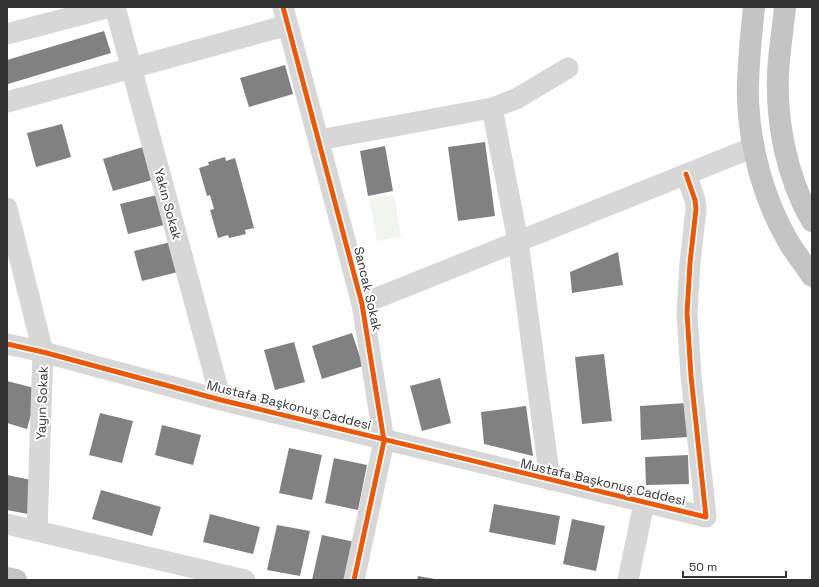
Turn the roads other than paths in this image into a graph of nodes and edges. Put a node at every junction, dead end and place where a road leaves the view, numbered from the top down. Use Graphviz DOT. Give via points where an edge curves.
graph roads {
  1 [pos="110,7"];
  2 [pos="115,7"];
  3 [pos="754,7"];
  4 [pos="785,7"];
  5 [pos="286,16"];
  6 [pos="7,34"];
  7 [pos="132,68"];
  8 [pos="568,68"];
  9 [pos="7,102"];
  10 [pos="492,108"];
  11 [pos="319,140"];
  12 [pos="754,147"];
  13 [pos="686,174"];
  14 [pos="7,208"];
  15 [pos="812,221"];
  16 [pos="518,241"];
  17 [pos="812,276"];
  18 [pos="362,304"];
  19 [pos="7,344"];
  20 [pos="43,352"];
  21 [pos="221,400"];
  22 [pos="384,440"];
  23 [pos="550,480"];
  24 [pos="644,502"];
  25 [pos="7,524"];
  26 [pos="37,531"];
  27 [pos="7,578"];
  28 [pos="16,580"];
  29 [pos="244,580"];
  30 [pos="354,580"];
  31 [pos="628,580"];
  1 -- 6 [label="street"];
  2 -- 7 [label="street, Yakın Sokak"];
  3 -- 12 [label="highway" via="748,100"];
  4 -- 15 [label="highway" via="778,74 780,121 792,174"];
  5 -- 7 [label="street"];
  5 -- 11 [label="street, Sancak Sokak"];
  7 -- 9 [label="street"];
  7 -- 21 [label="street, Yakın Sokak"];
  8 -- 10 [label="street" via="516,99"];
  10 -- 11 [label="street"];
  10 -- 16 [label="street"];
  11 -- 18 [label="street, Sancak Sokak"];
  12 -- 13 [label="street"];
  12 -- 17 [label="highway" via="761,176 778,219 788,240"];
  13 -- 16 [label="street"];
  13 -- 24 [label="street, Mustafa Başkonuş Caddesi" via="696,200 687,312 706,517"];
  14 -- 20 [label="street, Yayın Sokak"];
  16 -- 18 [label="street"];
  16 -- 23 [label="street"];
  18 -- 22 [label="street, Sancak Sokak"];
  19 -- 20 [label="street, Mustafa Başkonuş Caddesi"];
  20 -- 21 [label="street, Mustafa Başkonuş Caddesi"];
  20 -- 26 [label="street, Yayın Sokak"];
  21 -- 22 [label="street, Mustafa Başkonuş Caddesi"];
  22 -- 23 [label="street, Mustafa Başkonuş Caddesi"];
  22 -- 30 [label="street, Sancak Sokak"];
  23 -- 24 [label="street, Mustafa Başkonuş Caddesi"];
  24 -- 31 [label="street"];
  25 -- 26 [label="street"];
  26 -- 29 [label="street"];
  27 -- 28 [label="highway"];
}
